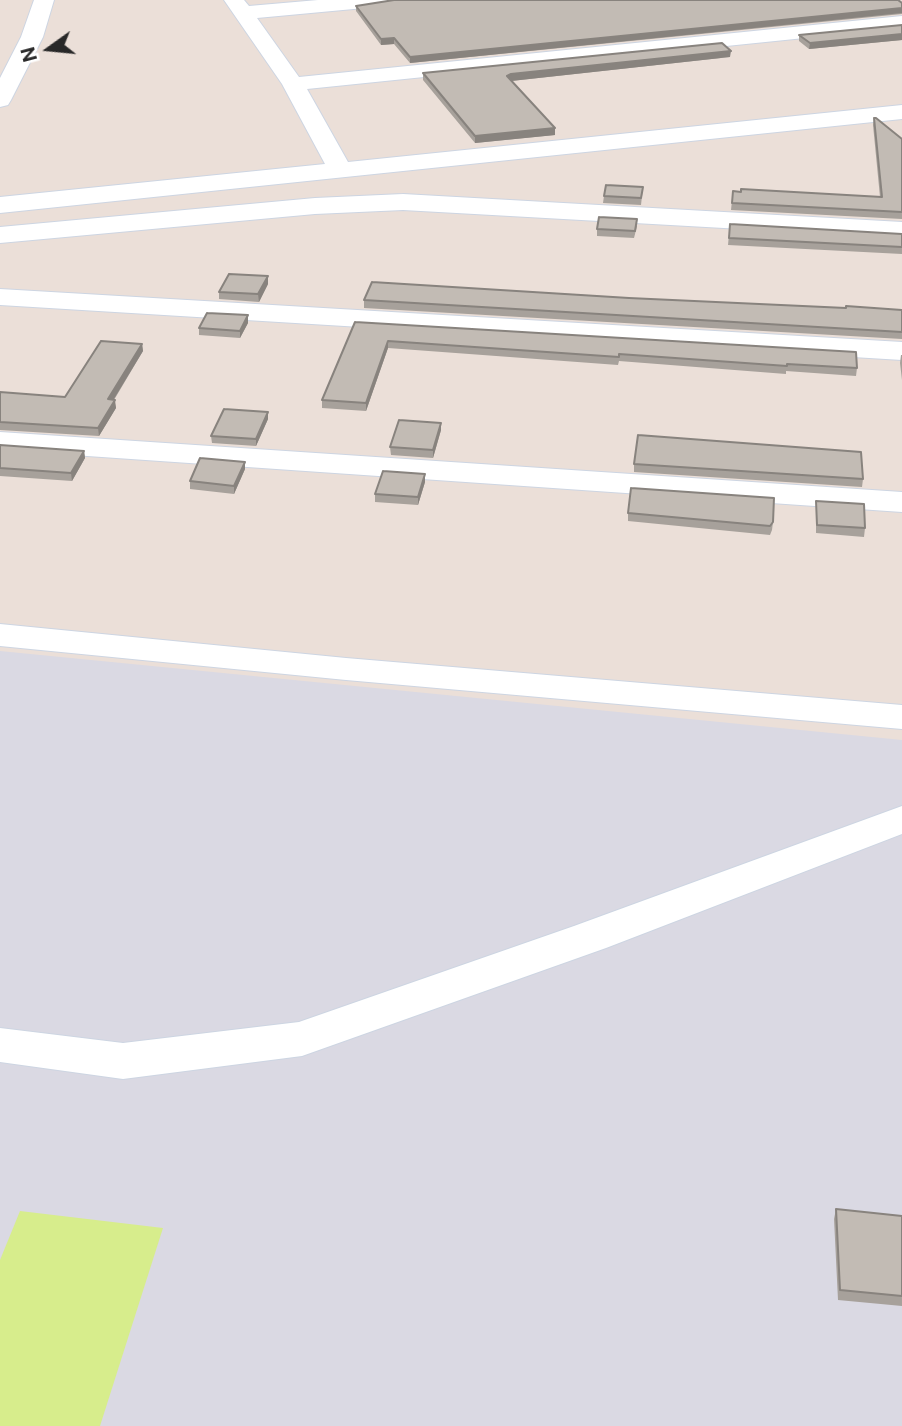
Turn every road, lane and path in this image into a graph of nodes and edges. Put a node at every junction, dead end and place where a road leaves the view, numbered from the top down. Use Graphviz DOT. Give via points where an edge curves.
graph roads {
  1 [pos="44,0"];
  2 [pos="386,0"];
  3 [pos="238,6"];
  4 [pos="902,22"];
  5 [pos="293,84"];
  6 [pos="0,100"];
  7 [pos="902,112"];
  8 [pos="340,169"];
  9 [pos="0,205"];
  10 [pos="902,230"];
  11 [pos="0,235"];
  12 [pos="0,297"];
  13 [pos="902,351"];
  14 [pos="0,441"];
  15 [pos="902,502"];
  16 [pos="0,635"];
  17 [pos="902,717"];
  18 [pos="902,819"];
  19 [pos="0,1045"];
  1 -- 6 [label="street" via="21,38"];
  2 -- 3 [label="street"];
  3 -- 5 [label="street"];
  4 -- 5 [label="street"];
  5 -- 8 [label="street"];
  7 -- 8 [label="street"];
  8 -- 9 [label="street"];
  10 -- 11 [label="street" via="403,202"];
  12 -- 13 [label="street"];
  14 -- 15 [label="street"];
  16 -- 17 [label="street"];
  18 -- 19 [label="street" via="302,1040 124,1061"];
}
